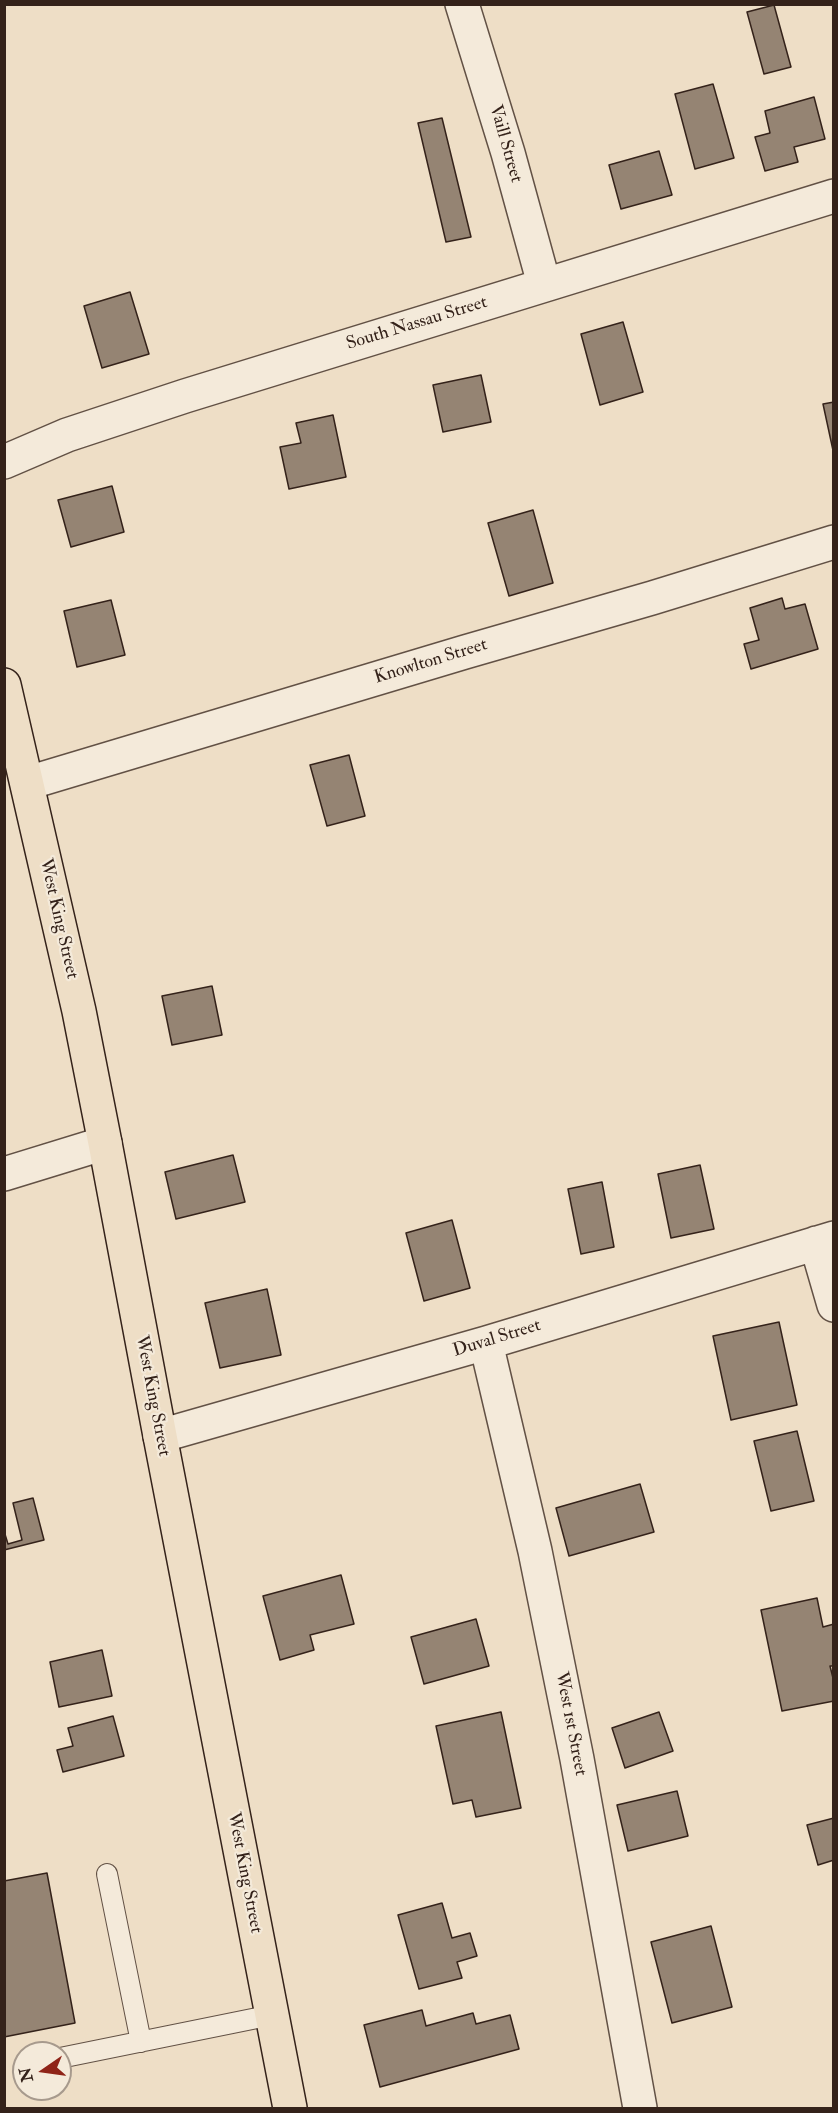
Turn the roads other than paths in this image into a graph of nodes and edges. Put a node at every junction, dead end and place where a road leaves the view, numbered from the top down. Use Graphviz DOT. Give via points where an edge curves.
graph roads {
  1 [pos="462,4"];
  2 [pos="834,196"];
  3 [pos="544,284"];
  4 [pos="4,462"];
  5 [pos="834,542"];
  6 [pos="4,685"];
  7 [pos="28,783"];
  8 [pos="105,1143"];
  9 [pos="4,1174"];
  10 [pos="825,1240"];
  11 [pos="834,1305"];
  12 [pos="486,1343"];
  13 [pos="160,1436"];
  14 [pos="107,1874"];
  15 [pos="272,2015"];
  16 [pos="141,2042"];
  17 [pos="72,2056"];
  18 [pos="290,2109"];
  19 [pos="640,2109"];
  1 -- 3 [label="street, Vaill Street"];
  2 -- 3 [label="street, South Nassau Street"];
  3 -- 4 [label="street, South Nassau Street" via="185,396 67,435"];
  5 -- 7 [label="street, Knowlton Street"];
  6 -- 7 [label="main road, West King Street"];
  7 -- 8 [label="main road, West King Street"];
  8 -- 9 [label="street"];
  8 -- 13 [label="main road, West King Street"];
  10 -- 11 [label="street"];
  10 -- 12 [label="street, Duval Street"];
  12 -- 13 [label="street, Duval Street"];
  12 -- 19 [label="street, West 1st Street" via="535,1551"];
  13 -- 15 [label="main road, West King Street"];
  14 -- 16 [label="lane"];
  15 -- 16 [label="lane"];
  15 -- 18 [label="main road, West King Street"];
  16 -- 17 [label="lane"];
}
